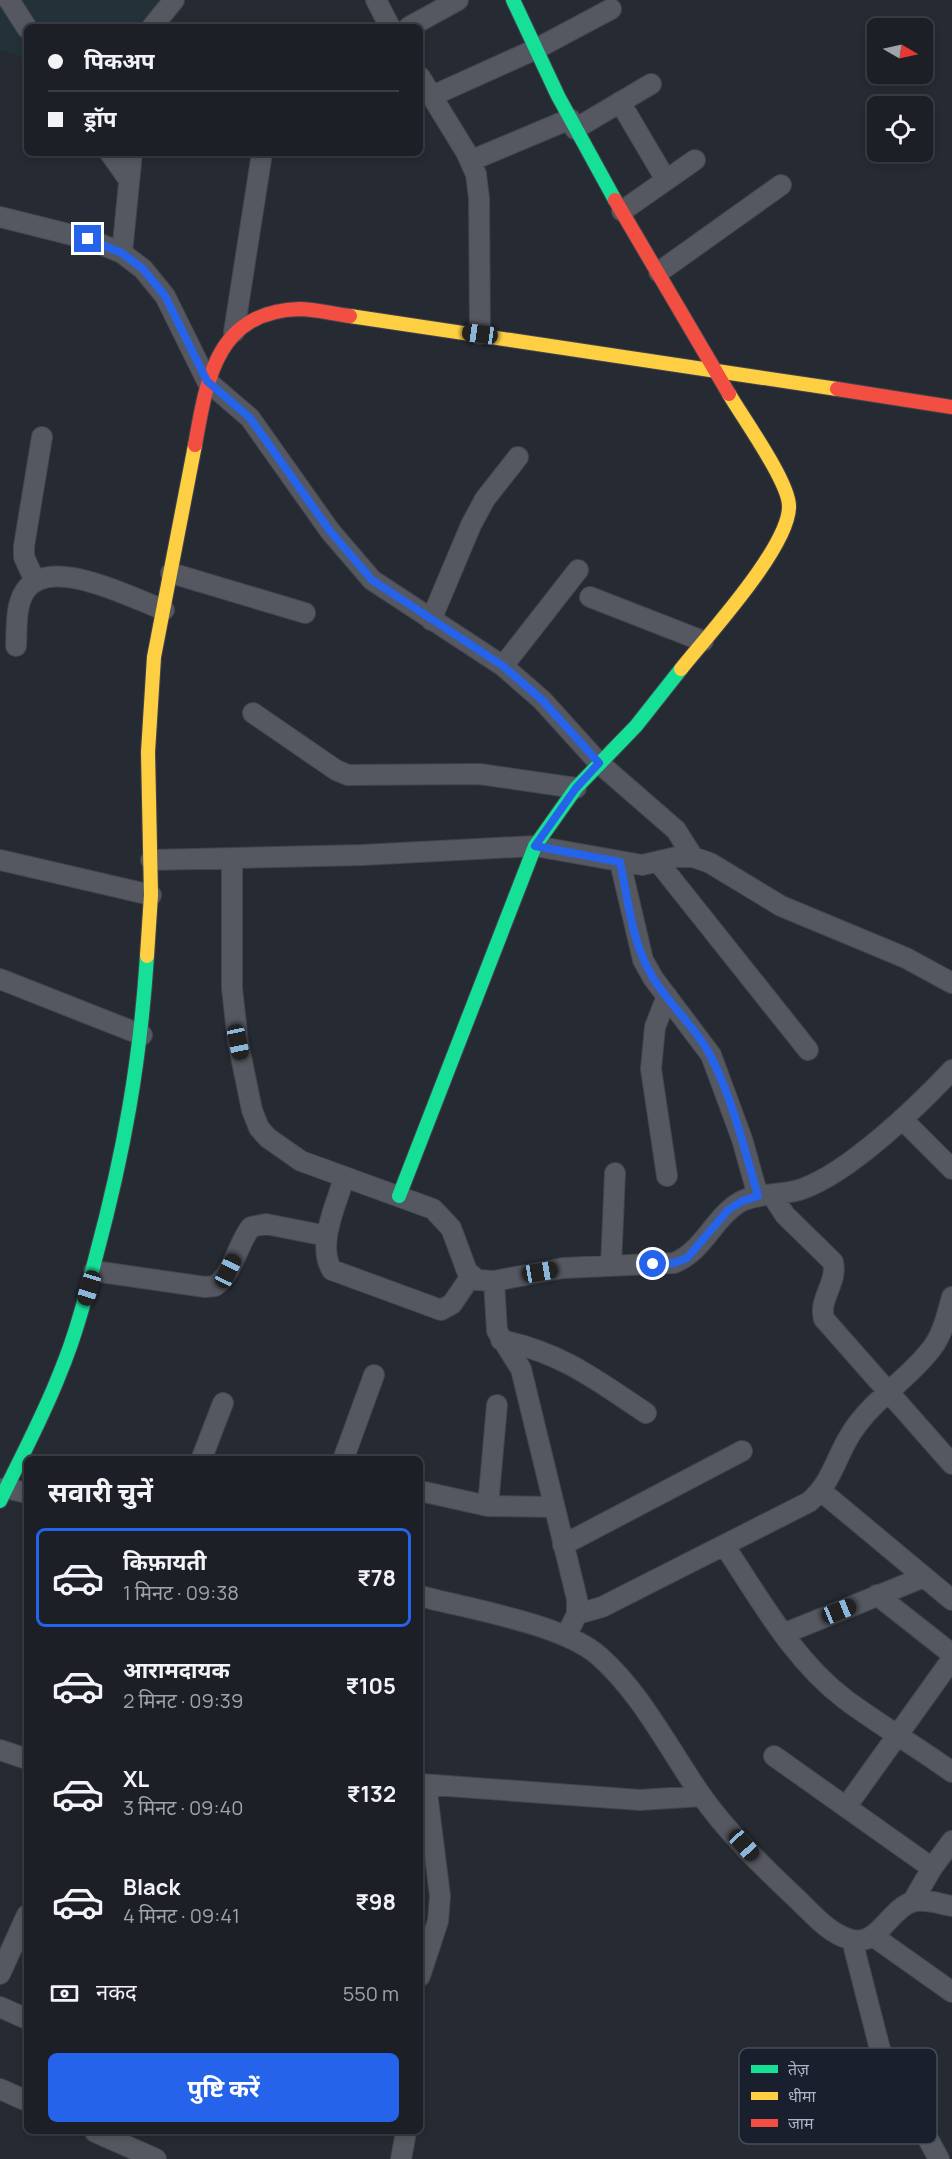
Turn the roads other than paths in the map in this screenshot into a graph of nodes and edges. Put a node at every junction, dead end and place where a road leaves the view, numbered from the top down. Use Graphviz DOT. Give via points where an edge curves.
graph roads {
  1 [pos="9,0"];
  2 [pos="174,0"];
  3 [pos="376,0"];
  4 [pos="458,0"];
  5 [pos="513,0"];
  6 [pos="611,9"];
  7 [pos="24,24"];
  8 [pos="154,24"];
  9 [pos="388,24"];
  10 [pos="414,24"];
  11 [pos="536,49"];
  12 [pos="423,82"];
  13 [pos="651,84"];
  14 [pos="432,96"];
  15 [pos="620,102"];
  16 [pos="572,124"];
  17 [pos="112,156"];
  18 [pos="132,156"];
  19 [pos="262,156"];
  20 [pos="695,160"];
  21 [pos="470,161"];
  22 [pos="129,180"];
  23 [pos="666,180"];
  24 [pos="781,185"];
  25 [pos="622,211"];
  26 [pos="0,217"];
  27 [pos="122,253"];
  28 [pos="659,272"];
  29 [pos="234,332"];
  30 [pos="480,334"];
  31 [pos="718,372"];
  32 [pos="207,381"];
  33 [pos="952,407"];
  34 [pos="42,437"];
  35 [pos="518,457"];
  36 [pos="578,570"];
  37 [pos="171,573"];
  38 [pos="35,581"];
  39 [pos="590,597"];
  40 [pos="164,610"];
  41 [pos="305,613"];
  42 [pos="431,620"];
  43 [pos="703,641"];
  44 [pos="16,646"];
  45 [pos="503,666"];
  46 [pos="253,713"];
  47 [pos="599,763"];
  48 [pos="576,788"];
  49 [pos="535,846"];
  50 [pos="693,857"];
  51 [pos="232,858"];
  52 [pos="0,860"];
  53 [pos="150,860"];
  54 [pos="620,862"];
  55 [pos="659,863"];
  56 [pos="150,895"];
  57 [pos="0,979"];
  58 [pos="952,983"];
  59 [pos="667,996"];
  60 [pos="142,1035"];
  61 [pos="808,1050"];
  62 [pos="952,1070"];
  63 [pos="902,1119"];
  64 [pos="952,1169"];
  65 [pos="615,1173"];
  66 [pos="667,1176"];
  67 [pos="344,1178"];
  68 [pos="765,1195"];
  69 [pos="399,1196"];
  70 [pos="327,1236"];
  71 [pos="611,1266"];
  72 [pos="94,1271"];
  73 [pos="471,1276"];
  74 [pos="494,1281"];
  75 [pos="952,1297"];
  76 [pos="501,1340"];
  77 [pos="374,1375"];
  78 [pos="887,1393"];
  79 [pos="223,1403"];
  80 [pos="497,1405"];
  81 [pos="646,1413"];
  82 [pos="742,1451"];
  83 [pos="203,1456"];
  84 [pos="344,1456"];
  85 [pos="952,1464"];
  86 [pos="821,1491"];
  87 [pos="423,1492"];
  88 [pos="24,1493"];
  89 [pos="3,1494"];
  90 [pos="488,1506"];
  91 [pos="554,1507"];
  92 [pos="563,1545"];
  93 [pos="724,1545"];
  94 [pos="924,1577"];
  95 [pos="877,1596"];
  96 [pos="423,1597"];
  97 [pos="952,1600"];
  98 [pos="577,1614"];
  99 [pos="783,1634"];
  100 [pos="567,1635"];
  101 [pos="952,1654"];
  102 [pos="952,1659"];
  103 [pos="899,1734"];
  104 [pos="0,1750"];
  105 [pos="774,1756"];
  106 [pos="24,1758"];
  107 [pos="952,1773"];
  108 [pos="423,1785"];
  109 [pos="702,1796"];
  110 [pos="846,1807"];
  111 [pos="952,1841"];
  112 [pos="932,1868"];
  113 [pos="913,1901"];
  114 [pos="952,1906"];
  115 [pos="24,1922"];
  116 [pos="873,1936"];
  117 [pos="852,1940"];
  118 [pos="423,1967"];
  119 [pos="0,1974"];
  120 [pos="952,1992"];
  121 [pos="0,2007"];
  122 [pos="24,2018"];
  123 [pos="880,2048"];
  124 [pos="0,2089"];
  125 [pos="24,2100"];
  126 [pos="100,2134"];
  127 [pos="406,2134"];
  128 [pos="931,2144"];
  129 [pos="156,2159"];
  130 [pos="401,2159"];
  131 [pos="939,2159"];
  1 -- 7 [label="street"];
  2 -- 8 [label="street"];
  3 -- 9 [label="street"];
  4 -- 10 [label="street"];
  5 -- 11 [label="street"];
  6 -- 11 [label="street"];
  11 -- 14 [label="street"];
  11 -- 16 [label="street"];
  12 -- 14 [label="street"];
  13 -- 15 [label="street"];
  14 -- 21 [label="street"];
  15 -- 16 [label="street"];
  15 -- 23 [label="street"];
  16 -- 21 [label="street"];
  16 -- 25 [label="street"];
  17 -- 22 [label="street"];
  18 -- 22 [label="street"];
  19 -- 29 [label="street"];
  20 -- 23 [label="street"];
  21 -- 30 [label="street" via="479,198"];
  22 -- 27 [label="street"];
  23 -- 25 [label="street"];
  24 -- 28 [label="street"];
  25 -- 28 [label="street"];
  26 -- 27 [label="street" via="88,239"];
  27 -- 32 [label="street" via="143,269 165,296"];
  28 -- 31 [label="street"];
  29 -- 30 [label="street" via="262,316 298,309"];
  29 -- 32 [label="street" via="215,360"];
  30 -- 31 [label="street"];
  31 -- 33 [label="street"];
  31 -- 43 [label="street" via="783,485 789,506 784,530 757,573"];
  32 -- 37 [label="street"];
  32 -- 42 [label="street" via="250,418 330,531 372,580"];
  34 -- 38 [label="street" via="24,546 26,563"];
  35 -- 42 [label="street" via="485,499 471,525"];
  36 -- 45 [label="street"];
  37 -- 40 [label="street"];
  37 -- 41 [label="street"];
  38 -- 40 [label="street" via="71,577"];
  38 -- 44 [label="street" via="19,603"];
  39 -- 43 [label="street"];
  40 -- 53 [label="street" via="154,657 148,752"];
  42 -- 45 [label="street"];
  43 -- 47 [label="street" via="636,726"];
  45 -- 47 [label="street" via="542,700"];
  46 -- 48 [label="street" via="348,775 479,774"];
  47 -- 48 [label="street"];
  47 -- 50 [label="street" via="676,830"];
  48 -- 49 [label="street"];
  49 -- 51 [label="street"];
  49 -- 54 [label="street"];
  49 -- 69 [label="street"];
  50 -- 55 [label="street"];
  50 -- 58 [label="street" via="782,906 906,958"];
  51 -- 53 [label="street"];
  51 -- 67 [label="street" via="232,988 252,1110 259,1128 282,1149"];
  52 -- 56 [label="street"];
  53 -- 56 [label="street"];
  54 -- 55 [label="street"];
  54 -- 59 [label="street" via="643,960"];
  55 -- 61 [label="street"];
  56 -- 60 [label="street"];
  57 -- 60 [label="street"];
  59 -- 66 [label="street" via="655,1027 651,1069"];
  59 -- 68 [label="street" via="711,1055"];
  60 -- 72 [label="street" via="133,1100"];
  62 -- 63 [label="street"];
  63 -- 64 [label="street"];
  63 -- 68 [label="street" via="824,1178 803,1189"];
  65 -- 71 [label="street"];
  67 -- 69 [label="street"];
  67 -- 70 [label="street"];
  68 -- 71 [label="street" via="742,1201 728,1210 687,1258 674,1263"];
  68 -- 78 [label="street" via="833,1262 834,1275 823,1304 824,1319"];
  69 -- 73 [label="street" via="433,1209 444,1220 457,1238"];
  70 -- 72 [label="street" via="266,1224 251,1227 228,1271 215,1286"];
  70 -- 73 [label="street" via="328,1264 336,1273 435,1310 447,1308"];
  71 -- 74 [label="street" via="563,1268"];
  72 -- 89 [label="street" via="60,1374"];
  73 -- 74 [label="street"];
  74 -- 76 [label="street"];
  75 -- 78 [label="street" via="932,1349"];
  76 -- 81 [label="street" via="533,1347 571,1363"];
  76 -- 91 [label="street" via="521,1369"];
  77 -- 84 [label="street"];
  78 -- 85 [label="street"];
  78 -- 86 [label="street" via="851,1432"];
  79 -- 83 [label="street"];
  80 -- 90 [label="street"];
  82 -- 92 [label="street"];
  86 -- 93 [label="street" via="809,1502"];
  86 -- 94 [label="street"];
  87 -- 90 [label="street"];
  88 -- 89 [label="street"];
  90 -- 91 [label="street"];
  91 -- 92 [label="street"];
  92 -- 98 [label="street"];
  93 -- 98 [label="street" via="602,1607"];
  93 -- 99 [label="street"];
  94 -- 95 [label="street"];
  94 -- 97 [label="street"];
  95 -- 99 [label="street"];
  95 -- 101 [label="street"];
  96 -- 100 [label="street"];
  98 -- 100 [label="street"];
  99 -- 103 [label="street" via="845,1699"];
  100 -- 109 [label="street" via="599,1656 636,1697"];
  102 -- 103 [label="street"];
  103 -- 107 [label="street"];
  103 -- 110 [label="street"];
  104 -- 106 [label="street"];
  105 -- 110 [label="street"];
  108 -- 109 [label="street" via="640,1800"];
  108 -- 118 [label="street" via="440,1896 438,1921"];
  109 -- 117 [label="street" via="767,1870 828,1928"];
  110 -- 112 [label="street"];
  111 -- 112 [label="street"];
  112 -- 113 [label="street"];
  113 -- 114 [label="street"];
  113 -- 116 [label="street"];
  115 -- 119 [label="street"];
  116 -- 117 [label="street"];
  116 -- 120 [label="street"];
  117 -- 123 [label="street"];
  121 -- 122 [label="street"];
  124 -- 125 [label="street"];
  126 -- 129 [label="street"];
  127 -- 130 [label="street"];
  128 -- 131 [label="street"];
}
